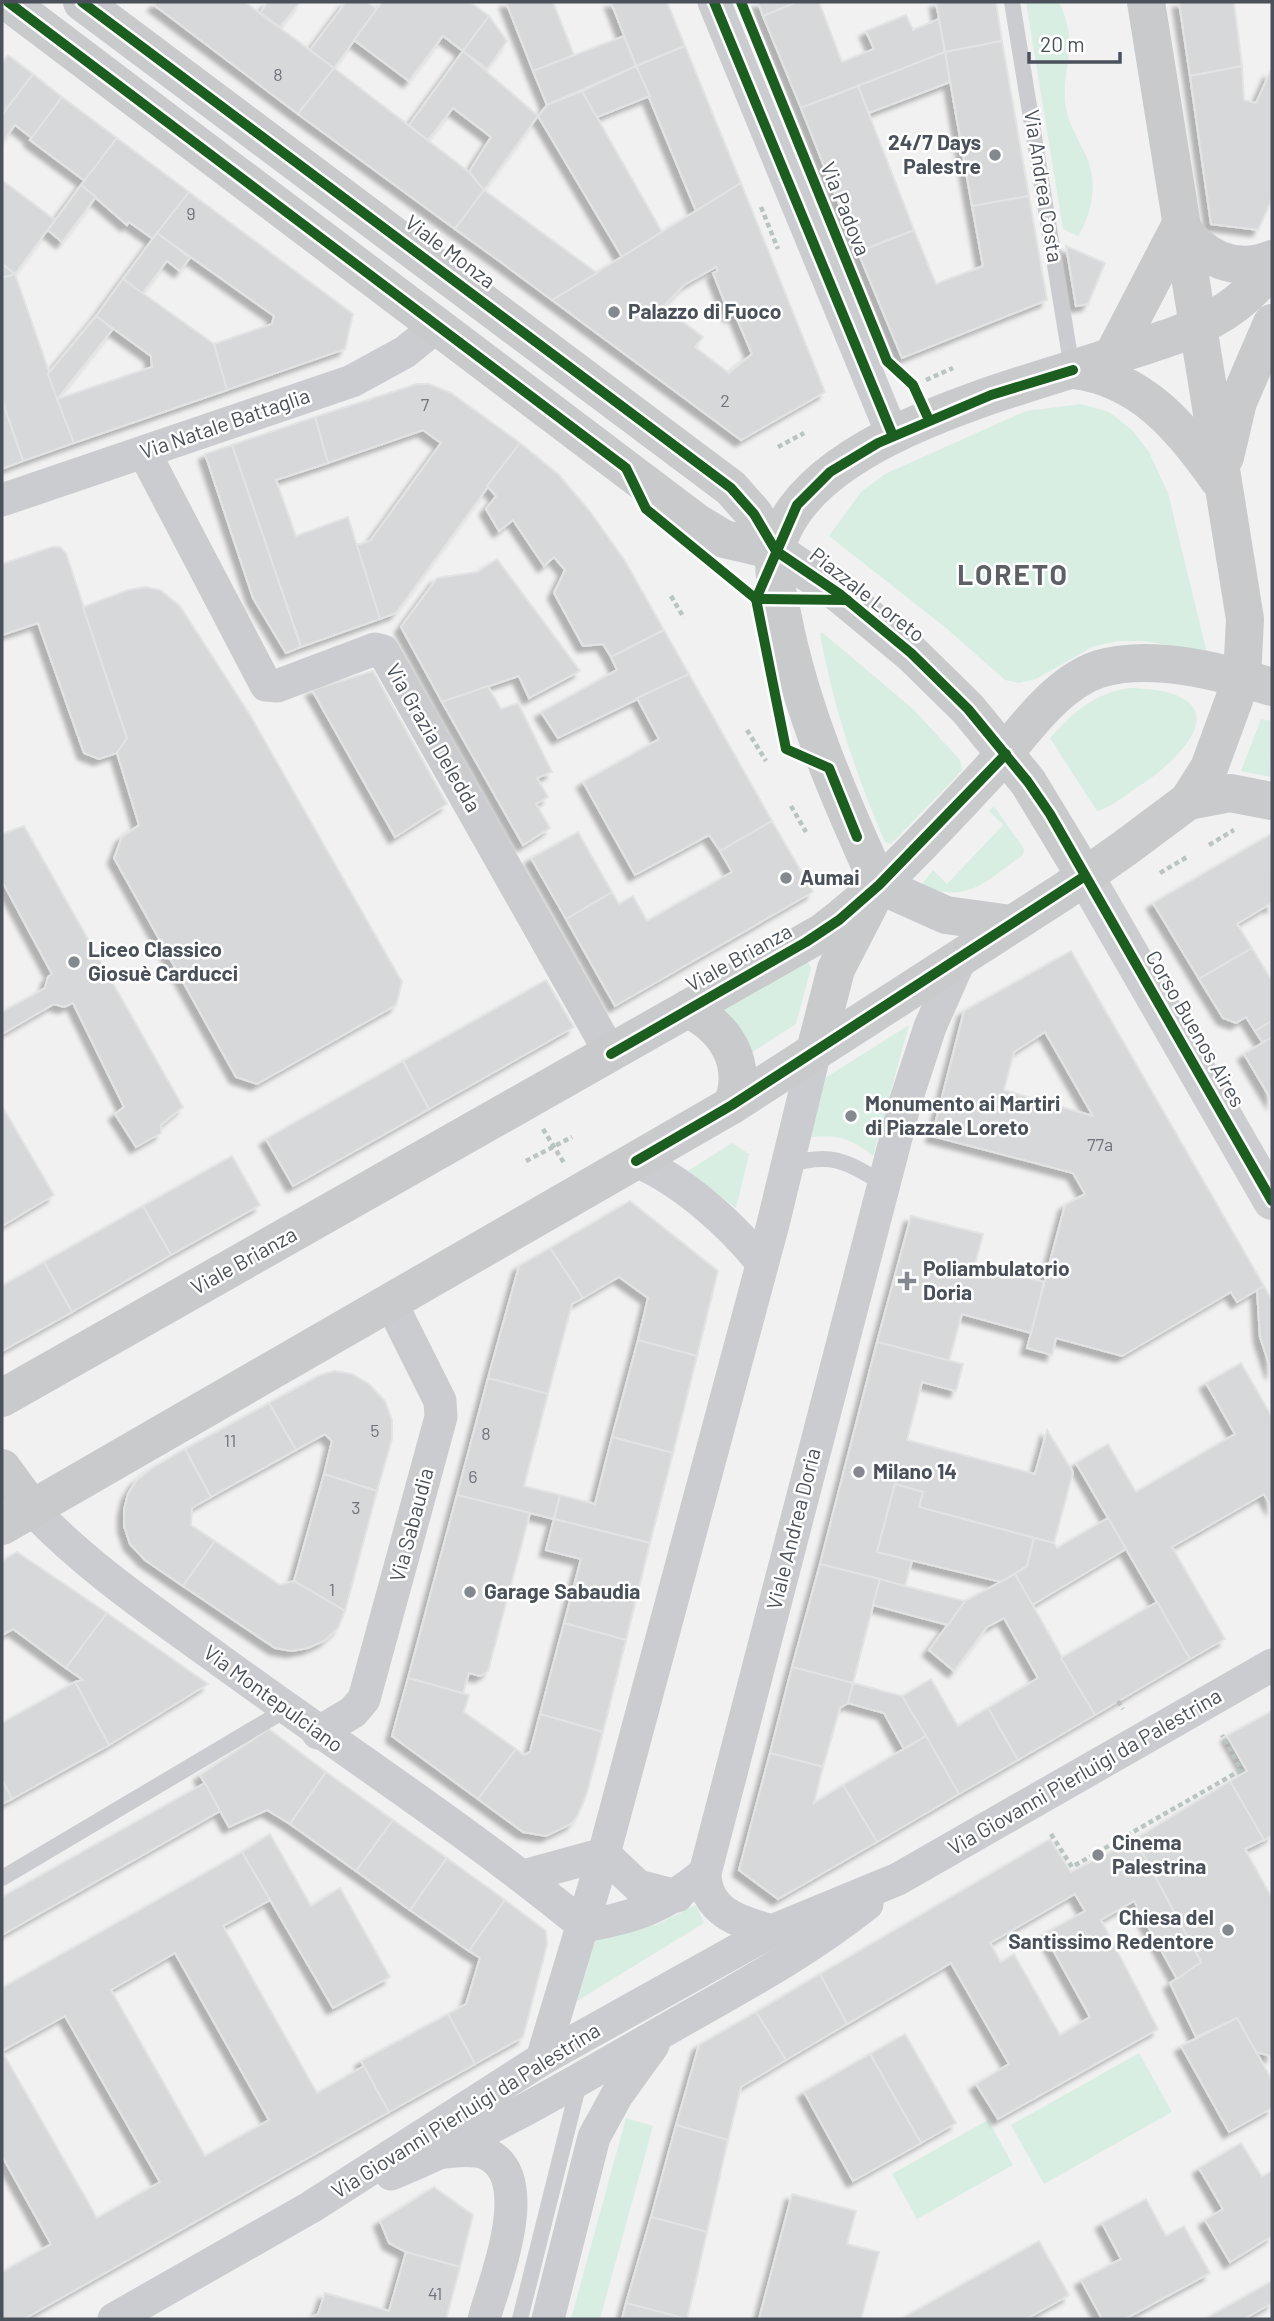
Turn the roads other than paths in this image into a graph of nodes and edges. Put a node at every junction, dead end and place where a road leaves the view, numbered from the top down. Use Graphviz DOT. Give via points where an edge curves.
graph roads {
  1 [pos="8,2"];
  2 [pos="82,2"];
  3 [pos="714,2"];
  4 [pos="1012,2"];
  5 [pos="1146,2"];
  6 [pos="1180,226"];
  7 [pos="1272,259"];
  8 [pos="1272,266"];
  9 [pos="1272,323"];
  10 [pos="437,326"];
  11 [pos="1199,327"];
  12 [pos="1112,357"];
  13 [pos="1073,370"];
  14 [pos="600,388"];
  15 [pos="572,427"];
  16 [pos="892,436"];
  17 [pos="144,452"];
  18 [pos="1221,484"];
  19 [pos="808,492"];
  20 [pos="736,493"];
  21 [pos="2,500"];
  22 [pos="776,551"];
  23 [pos="1257,682"];
  24 [pos="1006,754"];
  25 [pos="1188,801"];
  26 [pos="1272,801"];
  27 [pos="1085,876"];
  28 [pos="880,886"];
  29 [pos="1011,924"];
  30 [pos="961,957"];
  31 [pos="688,1009"];
  32 [pos="815,1051"];
  33 [pos="611,1054"];
  34 [pos="732,1105"];
  35 [pos="636,1161"];
  36 [pos="788,1165"];
  37 [pos="884,1184"];
  38 [pos="1272,1200"];
  39 [pos="762,1263"];
  40 [pos="391,1303"];
  41 [pos="2,1398"];
  42 [pos="2,1468"];
  43 [pos="17,1518"];
  44 [pos="1272,1665"];
  45 [pos="287,1709"];
  46 [pos="318,1732"];
  47 [pos="604,1854"];
  48 [pos="705,1873"];
  49 [pos="524,1876"];
  50 [pos="2,1878"];
  51 [pos="898,1880"];
  52 [pos="677,1896"];
  53 [pos="584,1926"];
  54 [pos="772,1931"];
  55 [pos="622,2016"];
  56 [pos="666,2029"];
  57 [pos="542,2059"];
  58 [pos="580,2081"];
  59 [pos="594,2137"];
  60 [pos="444,2152"];
  61 [pos="312,2207"];
  62 [pos="544,2227"];
  63 [pos="114,2319"];
  64 [pos="484,2319"];
  65 [pos="520,2319"];
  66 [pos="548,2319"];
  1 -- 10 [label="main road"];
  2 -- 14 [label="main road, Viale Monza"];
  3 -- 16 [label="street, Via Padova"];
  4 -- 13 [label="lane, Via Andrea Costa"];
  5 -- 6 [label="main road"];
  6 -- 7 [label="main road" via="1195,246 1216,259 1250,265"];
  6 -- 11 [label="main road"];
  6 -- 12 [label="main road"];
  8 -- 11 [label="main road" via="1234,308"];
  9 -- 18 [label="main road" via="1233,419"];
  10 -- 15 [label="main road"];
  10 -- 17 [label="street, Via Natale Battaglia" via="405,352 352,381"];
  11 -- 12 [label="main road, Piazzale Loreto"];
  11 -- 18 [label="main road, Piazzale Loreto"];
  12 -- 13 [label="main road, Piazzale Loreto"];
  13 -- 16 [label="main road, Piazzale Loreto" via="991,395"];
  13 -- 18 [label="main road, Piazzale Loreto" via="1108,377 1149,400 1175,424"];
  14 -- 15 [label="main road"];
  14 -- 20 [label="main road, Viale Monza"];
  15 -- 22 [label="main road" via="709,531"];
  16 -- 19 [label="main road, Piazzale Loreto" via="843,463"];
  17 -- 21 [label="street, Via Natale Battaglia"];
  17 -- 33 [label="street, Via Grazia Deledda" via="266,685 277,686 374,649 383,651"];
  18 -- 23 [label="main road, Piazzale Loreto"];
  19 -- 20 [label="main road" via="759,499"];
  19 -- 22 [label="main road, Piazzale Loreto" via="792,513"];
  20 -- 22 [label="main road, Viale Monza"];
  22 -- 24 [label="main road, Piazzale Loreto" via="841,595 911,653"];
  22 -- 28 [label="main road, Piazzale Loreto" via="779,599 797,682"];
  23 -- 24 [label="main road" via="1161,666 1102,668 1062,693"];
  23 -- 25 [label="main road, Piazzale Loreto"];
  24 -- 27 [label="main road, Piazzale Loreto" via="1050,814"];
  24 -- 28 [label="main road"];
  25 -- 26 [label="main road" via="1230,793"];
  25 -- 27 [label="main road, Piazzale Loreto"];
  27 -- 29 [label="main road, Piazzale Loreto"];
  27 -- 38 [label="main road, Corso Buenos Aires"];
  28 -- 29 [label="main road" via="946,915"];
  28 -- 31 [label="main road, Viale Brianza" via="823,932"];
  28 -- 32 [label="main road" via="836,969"];
  29 -- 30 [label="main road, Piazzale Loreto"];
  30 -- 32 [label="main road, Piazzale Loreto"];
  30 -- 37 [label="street, Viale Andrea Doria" via="921,1051"];
  31 -- 33 [label="main road, Viale Brianza"];
  31 -- 34 [label="main road" via="705,1018 730,1045 738,1078"];
  32 -- 34 [label="main road"];
  32 -- 36 [label="street"];
  33 -- 41 [label="main road, Viale Brianza"];
  34 -- 35 [label="main road"];
  35 -- 39 [label="street" via="670,1179 742,1238"];
  35 -- 40 [label="main road"];
  36 -- 37 [label="lane" via="814,1157 848,1163"];
  36 -- 39 [label="street"];
  37 -- 48 [label="street, Viale Andrea Doria"];
  39 -- 47 [label="street"];
  40 -- 43 [label="main road"];
  40 -- 46 [label="street, Via Sabaudia" via="440,1401 441,1417 364,1699 353,1712"];
  42 -- 43 [label="main road"];
  43 -- 45 [label="street, Via Montepulciano"];
  44 -- 51 [label="street, Via Giovanni Pierluigi da Palestrina"];
  45 -- 46 [label="street, Via Montepulciano"];
  45 -- 50 [label="lane"];
  46 -- 49 [label="street, Via Montepulciano"];
  47 -- 49 [label="street"];
  47 -- 52 [label="street" via="638,1886"];
  47 -- 53 [label="street"];
  48 -- 52 [label="street"];
  48 -- 54 [label="street" via="710,1899 722,1912"];
  49 -- 53 [label="street, Via Montepulciano"];
  51 -- 54 [label="street, Via Giovanni Pierluigi da Palestrina"];
  51 -- 56 [label="street, Via Giovanni Pierluigi da Palestrina" via="808,1948"];
  52 -- 53 [label="street" via="634,1916"];
  53 -- 57 [label="street"];
  54 -- 55 [label="street, Via Giovanni Pierluigi da Palestrina"];
  55 -- 57 [label="street, Via Giovanni Pierluigi da Palestrina"];
  55 -- 58 [label="street, Via Giovanni Pierluigi da Palestrina"];
  56 -- 58 [label="street, Via Giovanni Pierluigi da Palestrina"];
  56 -- 59 [label="street" via="637,2064"];
  57 -- 61 [label="street, Via Giovanni Pierluigi da Palestrina"];
  58 -- 60 [label="street, Via Giovanni Pierluigi da Palestrina"];
  58 -- 62 [label="lane"];
  59 -- 62 [label="lane"];
  59 -- 66 [label="street"];
  60 -- 61 [label="street, Via Giovanni Pierluigi da Palestrina"];
  60 -- 64 [label="street" via="487,2154 504,2168 510,2185 512,2214"];
  61 -- 63 [label="street, Via Giovanni Pierluigi da Palestrina"];
  62 -- 65 [label="lane"];
}
